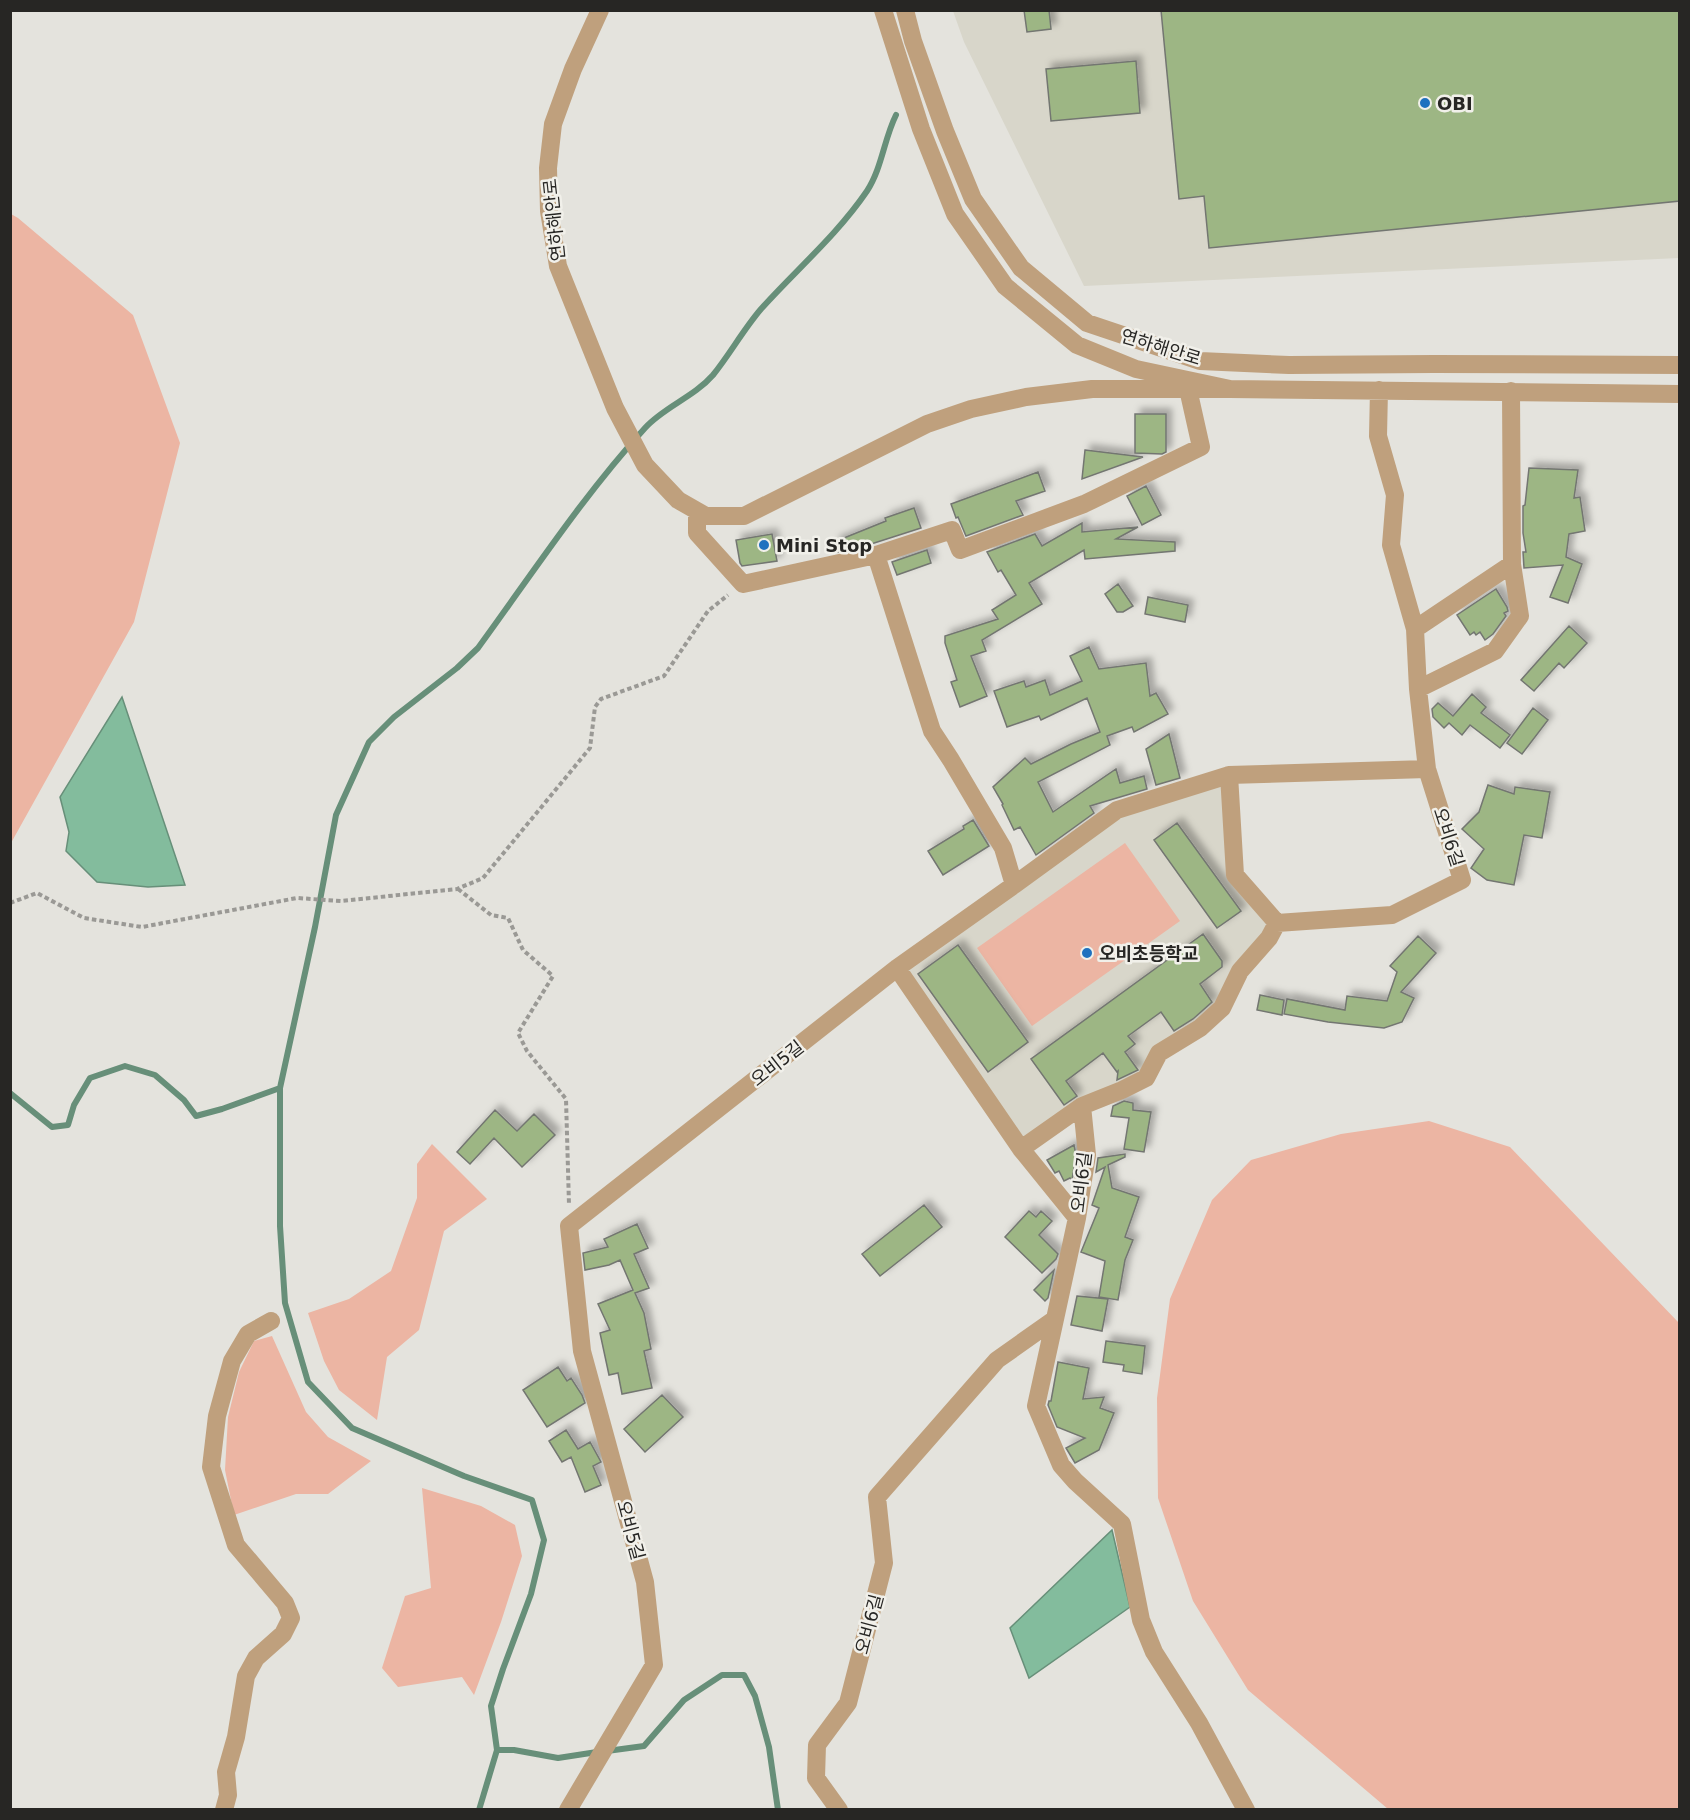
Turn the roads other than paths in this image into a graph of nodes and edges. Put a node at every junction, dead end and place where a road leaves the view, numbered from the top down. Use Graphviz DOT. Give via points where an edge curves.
graph roads {
  1 [pos="600,10"];
  2 [pos="883,10"];
  3 [pos="905,10"];
  4 [pos="1680,365"];
  5 [pos="1188,389"];
  6 [pos="1230,389"];
  7 [pos="1379,390"];
  8 [pos="1511,391"];
  9 [pos="1680,394"];
  10 [pos="697,511"];
  11 [pos="876,555"];
  12 [pos="1512,564"];
  13 [pos="1415,629"];
  14 [pos="1418,689"];
  15 [pos="1427,769"];
  16 [pos="1229,775"];
  17 [pos="1014,885"];
  18 [pos="1276,923"];
  19 [pos="897,968"];
  20 [pos="1082,1106"];
  21 [pos="1022,1149"];
  22 [pos="1077,1218"];
  23 [pos="1055,1319"];
  24 [pos="271,1321"];
  25 [pos="225,1809"];
  26 [pos="568,1809"];
  27 [pos="839,1809"];
  28 [pos="1246,1809"];
  1 -- 10 [label="street, 연하해안로" via="553,124 549,211 558,267 611,398 645,465 678,500"];
  2 -- 6 [label="street, 연하해안로" via="921,129 955,214 1005,286 1077,345 1136,369"];
  3 -- 4 [label="street, 연하해안로" via="945,131 973,199 1021,268 1087,323 1200,361 1289,365"];
  5 -- 6 [label="street, 연하해안로"];
  5 -- 10 [label="street, 연하해안로" via="1092,389 971,409 927,424 744,516 706,516"];
  5 -- 11 [label="street" via="1201,447 1084,504 960,550 952,530"];
  6 -- 7 [label="street, 연하해안로"];
  7 -- 8 [label="street, 연하해안로"];
  7 -- 13 [label="street, 오비6길" via="1378,436 1395,495 1390,545"];
  8 -- 9 [label="street, 연하해안로"];
  8 -- 12 [label="street"];
  10 -- 11 [label="street" via="697,533 743,584"];
  11 -- 17 [label="street" via="932,731 1003,848"];
  12 -- 13 [label="street"];
  12 -- 14 [label="street" via="1520,616 1495,651"];
  13 -- 14 [label="street, 오비6길"];
  14 -- 15 [label="street, 오비6길"];
  15 -- 16 [label="street, 오비5길"];
  15 -- 18 [label="street, 오비6길" via="1462,880 1392,915"];
  16 -- 17 [label="street, 오비5길" via="1117,810"];
  16 -- 18 [label="street" via="1235,875"];
  17 -- 19 [label="street, 오비5길"];
  18 -- 20 [label="street" via="1269,938 1240,971 1222,1008 1200,1028 1159,1053 1146,1078"];
  19 -- 21 [label="street"];
  19 -- 26 [label="street, 오비5길" via="569,1226 582,1351 645,1582 654,1665"];
  20 -- 21 [label="street"];
  20 -- 22 [label="street, 오비6길" via="1087,1155"];
  21 -- 22 [label="street"];
  22 -- 23 [label="street, 오비6길"];
  23 -- 27 [label="street, 오비6길" via="997,1360 877,1497 884,1563 848,1703 818,1745 816,1778"];
  23 -- 28 [label="street" via="1036,1406 1061,1465 1122,1524 1141,1620 1154,1652"];
  24 -- 25 [label="street" via="248,1334 232,1361 217,1416 210,1467 236,1545 285,1603 291,1618 283,1634 256,1658 246,1676 226,1772"];
}
